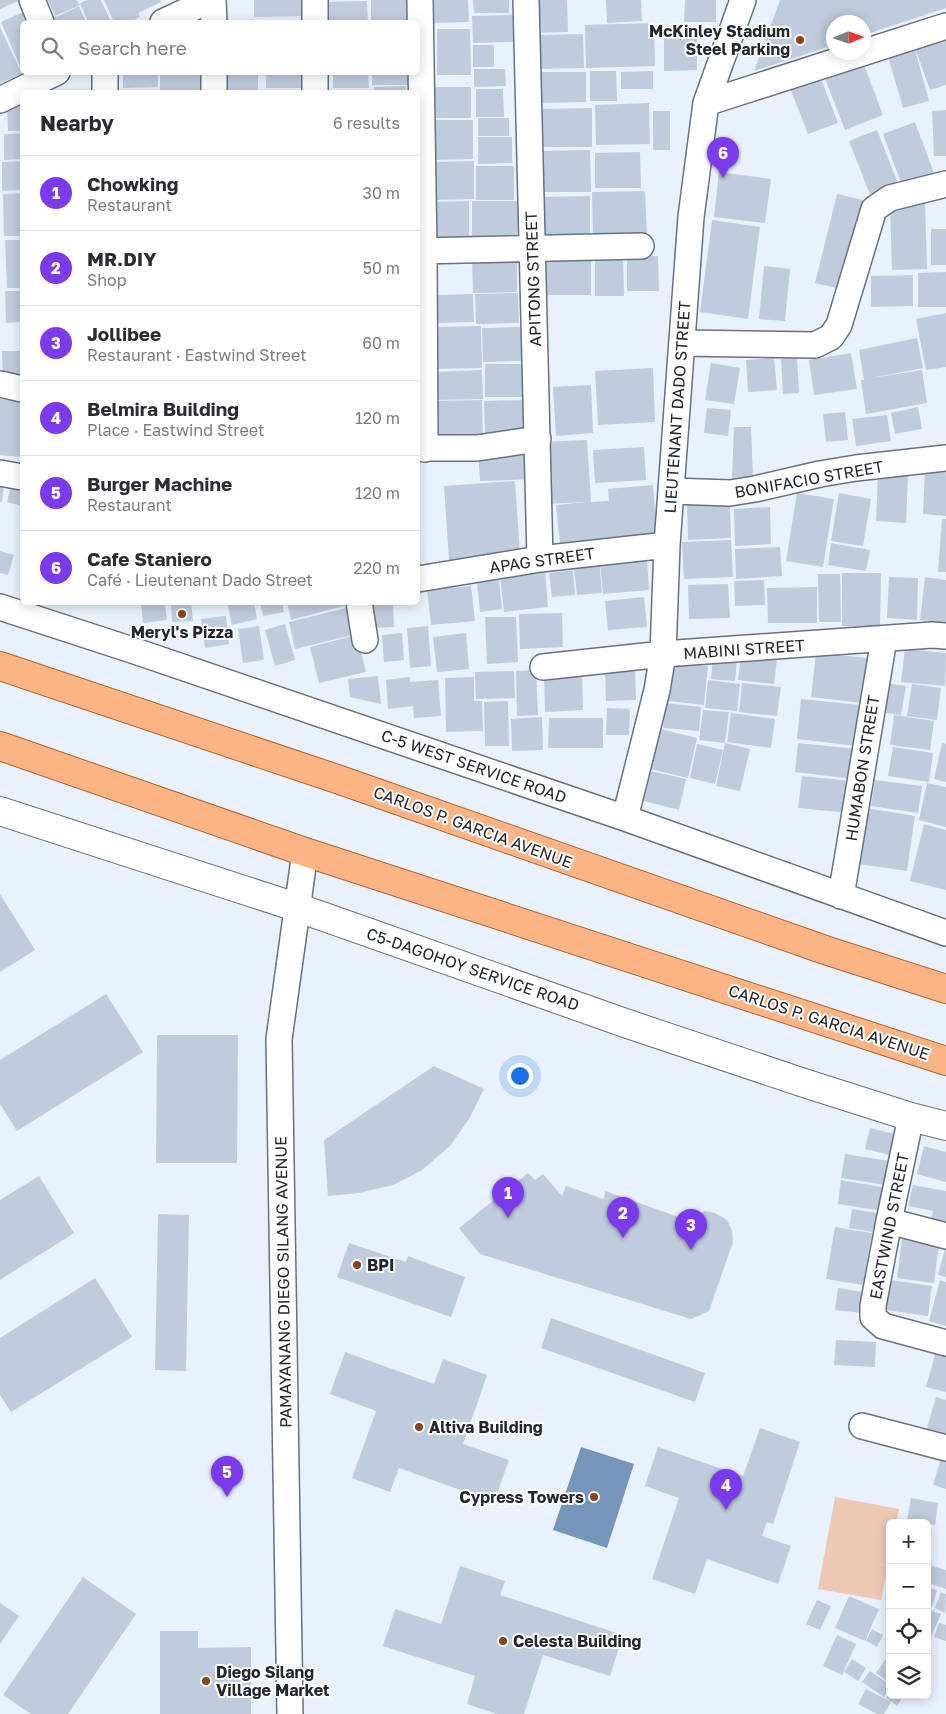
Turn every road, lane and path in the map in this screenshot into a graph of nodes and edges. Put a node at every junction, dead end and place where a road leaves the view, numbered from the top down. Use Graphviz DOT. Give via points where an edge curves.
graph roads {
  1 [pos="32,0"];
  2 [pos="212,0"];
  3 [pos="314,0"];
  4 [pos="420,0"];
  5 [pos="526,0"];
  6 [pos="743,0"];
  7 [pos="40,20"];
  8 [pos="167,20"];
  9 [pos="214,20"];
  10 [pos="315,20"];
  11 [pos="946,26"];
  12 [pos="51,75"];
  13 [pos="105,75"];
  14 [pos="214,75"];
  15 [pos="315,75"];
  16 [pos="20,90"];
  17 [pos="20,90"];
  18 [pos="105,90"];
  19 [pos="214,90"];
  20 [pos="315,90"];
  21 [pos="0,100"];
  22 [pos="706,103"];
  23 [pos="946,184"];
  24 [pos="641,246"];
  25 [pos="532,249"];
  26 [pos="421,250"];
  27 [pos="682,343"];
  28 [pos="0,384"];
  29 [pos="20,388"];
  30 [pos="538,439"];
  31 [pos="421,449"];
  32 [pos="946,458"];
  33 [pos="0,473"];
  34 [pos="20,477"];
  35 [pos="672,490"];
  36 [pos="667,545"];
  37 [pos="540,559"];
  38 [pos="420,579"];
  39 [pos="360,605"];
  40 [pos="0,607"];
  41 [pos="946,636"];
  42 [pos="884,639"];
  43 [pos="366,640"];
  44 [pos="662,654"];
  45 [pos="0,666"];
  46 [pos="543,667"];
  47 [pos="0,746"];
  48 [pos="0,811"];
  49 [pos="625,818"];
  50 [pos="305,852"];
  51 [pos="841,896"];
  52 [pos="296,907"];
  53 [pos="946,933"];
  54 [pos="946,989"];
  55 [pos="946,1061"];
  56 [pos="911,1117"];
  57 [pos="946,1126"];
  58 [pos="889,1221"];
  59 [pos="946,1236"];
  60 [pos="946,1343"];
  61 [pos="862,1426"];
  62 [pos="946,1448"];
  63 [pos="290,1714"];
  1 -- 7 [label="street"];
  2 -- 8 [label="street"];
  2 -- 9 [label="street"];
  3 -- 10 [label="street"];
  4 -- 26 [label="street"];
  5 -- 25 [label="street, APITONG STREET"];
  6 -- 22 [label="street, LIEUTENANT DADO STREET"];
  11 -- 22 [label="street"];
  12 -- 17 [label="street"];
  13 -- 18 [label="street"];
  14 -- 19 [label="street"];
  15 -- 20 [label="street"];
  16 -- 21 [label="street"];
  22 -- 27 [label="street, LIEUTENANT DADO STREET" via="691,217"];
  23 -- 27 [label="street" via="890,198 874,209 839,325 831,337 815,345"];
  24 -- 25 [label="street"];
  25 -- 26 [label="street"];
  25 -- 30 [label="street, APITONG STREET"];
  26 -- 31 [label="street"];
  27 -- 35 [label="street, LIEUTENANT DADO STREET"];
  28 -- 29 [label="street"];
  30 -- 31 [label="street" via="477,448"];
  30 -- 37 [label="street, APITONG STREET"];
  32 -- 35 [label="street, BONIFACIO STREET" via="820,474 730,492"];
  33 -- 34 [label="street"];
  35 -- 36 [label="street, LIEUTENANT DADO STREET"];
  36 -- 37 [label="street, APAG STREET"];
  36 -- 44 [label="street, LIEUTENANT DADO STREET"];
  37 -- 38 [label="street, APAG STREET"];
  39 -- 43 [label="street"];
  40 -- 49 [label="street, C-5 WEST SERVICE ROAD"];
  41 -- 42 [label="street, MABINI STREET"];
  42 -- 44 [label="street, MABINI STREET"];
  42 -- 51 [label="street, HUMABON STREET"];
  44 -- 46 [label="street, MABINI STREET"];
  44 -- 49 [label="street, LIEUTENANT DADO STREET" via="657,690"];
  45 -- 54 [label="main road, CARLOS P. GARCIA AVENUE"];
  47 -- 50 [label="main road, CARLOS P. GARCIA AVENUE"];
  48 -- 52 [label="main road, C5-DAGOHOY SERVICE ROAD"];
  49 -- 51 [label="street, C-5 WEST SERVICE ROAD"];
  50 -- 52 [label="street, PAMAYANANG DIEGO SILANG AVENUE"];
  50 -- 55 [label="main road, CARLOS P. GARCIA AVENUE"];
  51 -- 53 [label="street, C-5 WEST SERVICE ROAD"];
  52 -- 56 [label="main road, C5-DAGOHOY SERVICE ROAD" via="624,1023"];
  52 -- 63 [label="street, PAMAYANANG DIEGO SILANG AVENUE" via="279,1039"];
  56 -- 57 [label="main road, C5-DAGOHOY SERVICE ROAD"];
  56 -- 58 [label="street, EASTWIND STREET"];
  58 -- 59 [label="street"];
  58 -- 60 [label="street, EASTWIND STREET" via="873,1317 883,1326"];
  61 -- 62 [label="street"];
}
